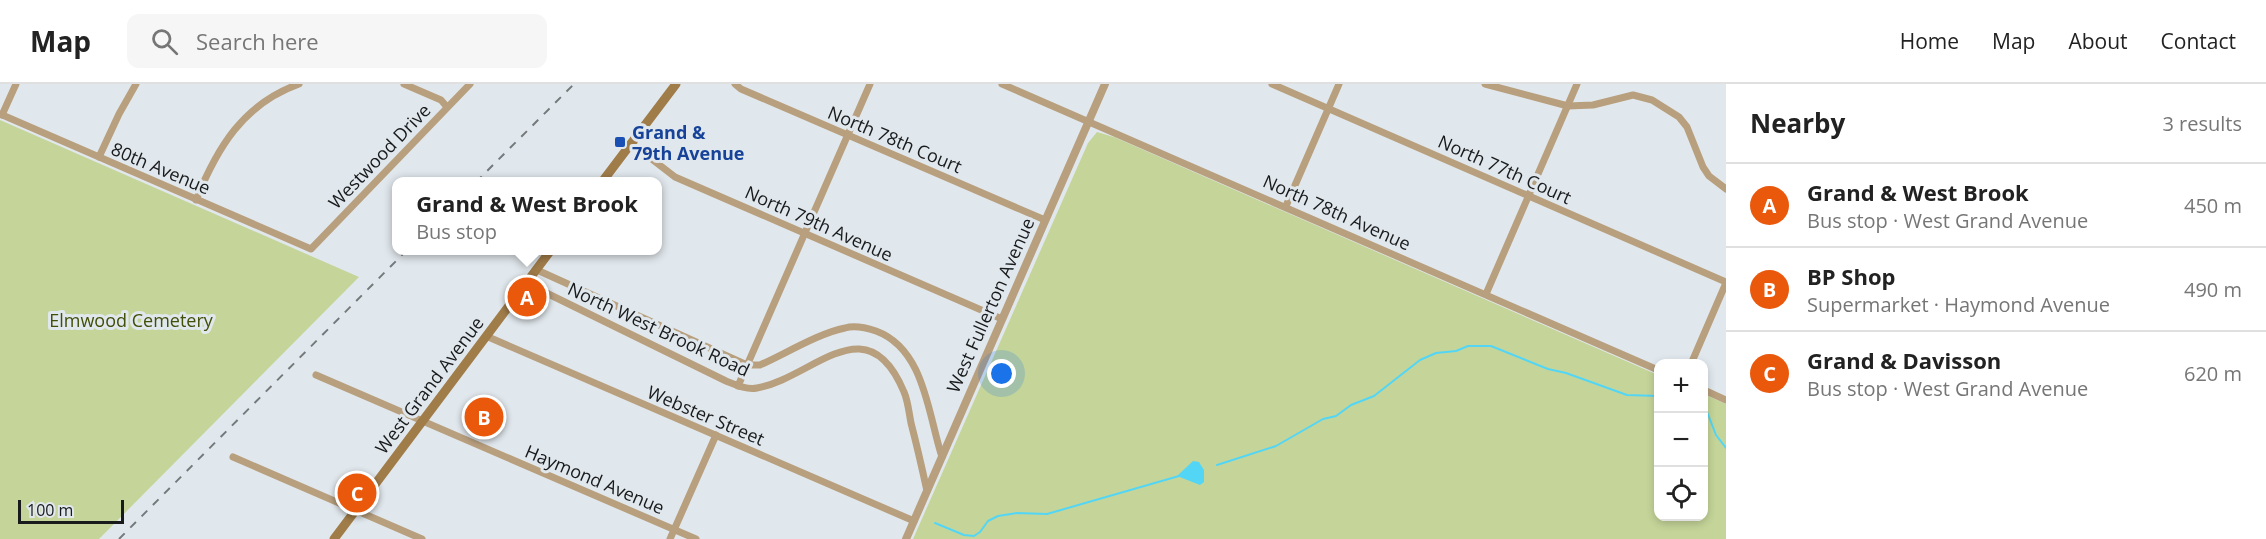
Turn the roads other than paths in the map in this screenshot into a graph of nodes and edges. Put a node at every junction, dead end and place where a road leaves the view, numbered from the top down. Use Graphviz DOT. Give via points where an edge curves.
graph roads {
  1 [pos="16,84"];
  2 [pos="136,84"];
  3 [pos="299,84"];
  4 [pos="404,84"];
  5 [pos="470,84"];
  6 [pos="676,84"];
  7 [pos="735,84"];
  8 [pos="870,84"];
  9 [pos="1002,84"];
  10 [pos="1105,84"];
  11 [pos="1272,84"];
  12 [pos="1339,84"];
  13 [pos="1485,84"];
  14 [pos="1577,84"];
  15 [pos="447,106"];
  16 [pos="1568,106"];
  17 [pos="1329,109"];
  18 [pos="1,115"];
  19 [pos="1089,122"];
  20 [pos="848,135"];
  21 [pos="631,143"];
  22 [pos="99,157"];
  23 [pos="606,177"];
  24 [pos="1726,189"];
  25 [pos="1528,196"];
  26 [pos="196,200"];
  27 [pos="1286,206"];
  28 [pos="1045,220"];
  29 [pos="805,233"];
  30 [pos="311,249"];
  31 [pos="548,255"];
  32 [pos="537,270"];
  33 [pos="526,283"];
  34 [pos="1726,283"];
  35 [pos="1486,294"];
  36 [pos="1002,319"];
  37 [pos="486,336"];
  38 [pos="1693,359"];
  39 [pos="747,365"];
  40 [pos="1654,368"];
  41 [pos="316,375"];
  42 [pos="738,386"];
  43 [pos="1708,392"];
  44 [pos="1726,400"];
  45 [pos="422,421"];
  46 [pos="716,435"];
  47 [pos="233,457"];
  48 [pos="942,457"];
  49 [pos="927,491"];
  50 [pos="356,510"];
  51 [pos="914,521"];
  52 [pos="674,530"];
  53 [pos="334,539"];
  54 [pos="422,539"];
  55 [pos="670,539"];
  56 [pos="696,539"];
  57 [pos="906,539"];
  1 -- 18 [label="street"];
  2 -- 22 [label="street"];
  3 -- 26 [label="street" via="268,100 235,128 220,148"];
  4 -- 15 [label="street"];
  5 -- 15 [label="street, Westwood Drive"];
  6 -- 21 [label="main road"];
  7 -- 20 [label="street, North 78th Court"];
  8 -- 20 [label="street"];
  9 -- 19 [label="street, North 78th Avenue"];
  10 -- 19 [label="street, West Fullerton Avenue"];
  11 -- 17 [label="street, North 77th Court"];
  12 -- 17 [label="street"];
  13 -- 16 [label="street"];
  14 -- 16 [label="street"];
  15 -- 30 [label="street, Westwood Drive"];
  16 -- 24 [label="street" via="1593,105 1633,95 1652,100 1687,127 1703,167"];
  16 -- 25 [label="street"];
  17 -- 25 [label="street, North 77th Court"];
  17 -- 27 [label="street"];
  18 -- 22 [label="street, 80th Avenue"];
  19 -- 27 [label="street, North 78th Avenue"];
  19 -- 28 [label="street, West Fullerton Avenue"];
  20 -- 28 [label="street, North 78th Court"];
  20 -- 29 [label="street"];
  21 -- 23 [label="main road"];
  21 -- 29 [label="street, North 79th Avenue" via="675,177"];
  22 -- 26 [label="street, 80th Avenue"];
  25 -- 34 [label="street, North 77th Court"];
  25 -- 35 [label="street"];
  26 -- 30 [label="street, 80th Avenue"];
  27 -- 35 [label="street, North 78th Avenue"];
  28 -- 36 [label="street, West Fullerton Avenue"];
  29 -- 36 [label="street, North 79th Avenue"];
  29 -- 39 [label="street"];
  31 -- 32 [label="main road, West Grand Avenue"];
  32 -- 33 [label="main road, West Grand Avenue"];
  32 -- 39 [label="street"];
  33 -- 37 [label="main road, West Grand Avenue"];
  33 -- 42 [label="street, North West Brook Road"];
  34 -- 38 [label="street"];
  35 -- 40 [label="street, North 78th Avenue"];
  36 -- 48 [label="street, West Fullerton Avenue"];
  37 -- 45 [label="main road, West Grand Avenue"];
  37 -- 46 [label="street, Webster Street"];
  39 -- 42 [label="street"];
  39 -- 48 [label="street" via="760,365 845,327 870,329 891,337 925,390"];
  41 -- 45 [label="street, Haymond Avenue"];
  42 -- 49 [label="street, North West Brook Road" via="756,389 850,349 879,354 905,394"];
  43 -- 44 [label="street"];
  45 -- 50 [label="main road, West Grand Avenue"];
  45 -- 52 [label="street, Haymond Avenue"];
  46 -- 51 [label="street, Webster Street"];
  46 -- 52 [label="street"];
  47 -- 50 [label="street"];
  48 -- 49 [label="street, West Fullerton Avenue"];
  49 -- 51 [label="street, West Fullerton Avenue"];
  50 -- 53 [label="main road, West Grand Avenue"];
  50 -- 54 [label="street"];
  51 -- 57 [label="street, West Fullerton Avenue"];
  52 -- 55 [label="street"];
  52 -- 56 [label="street, Haymond Avenue"];
}
